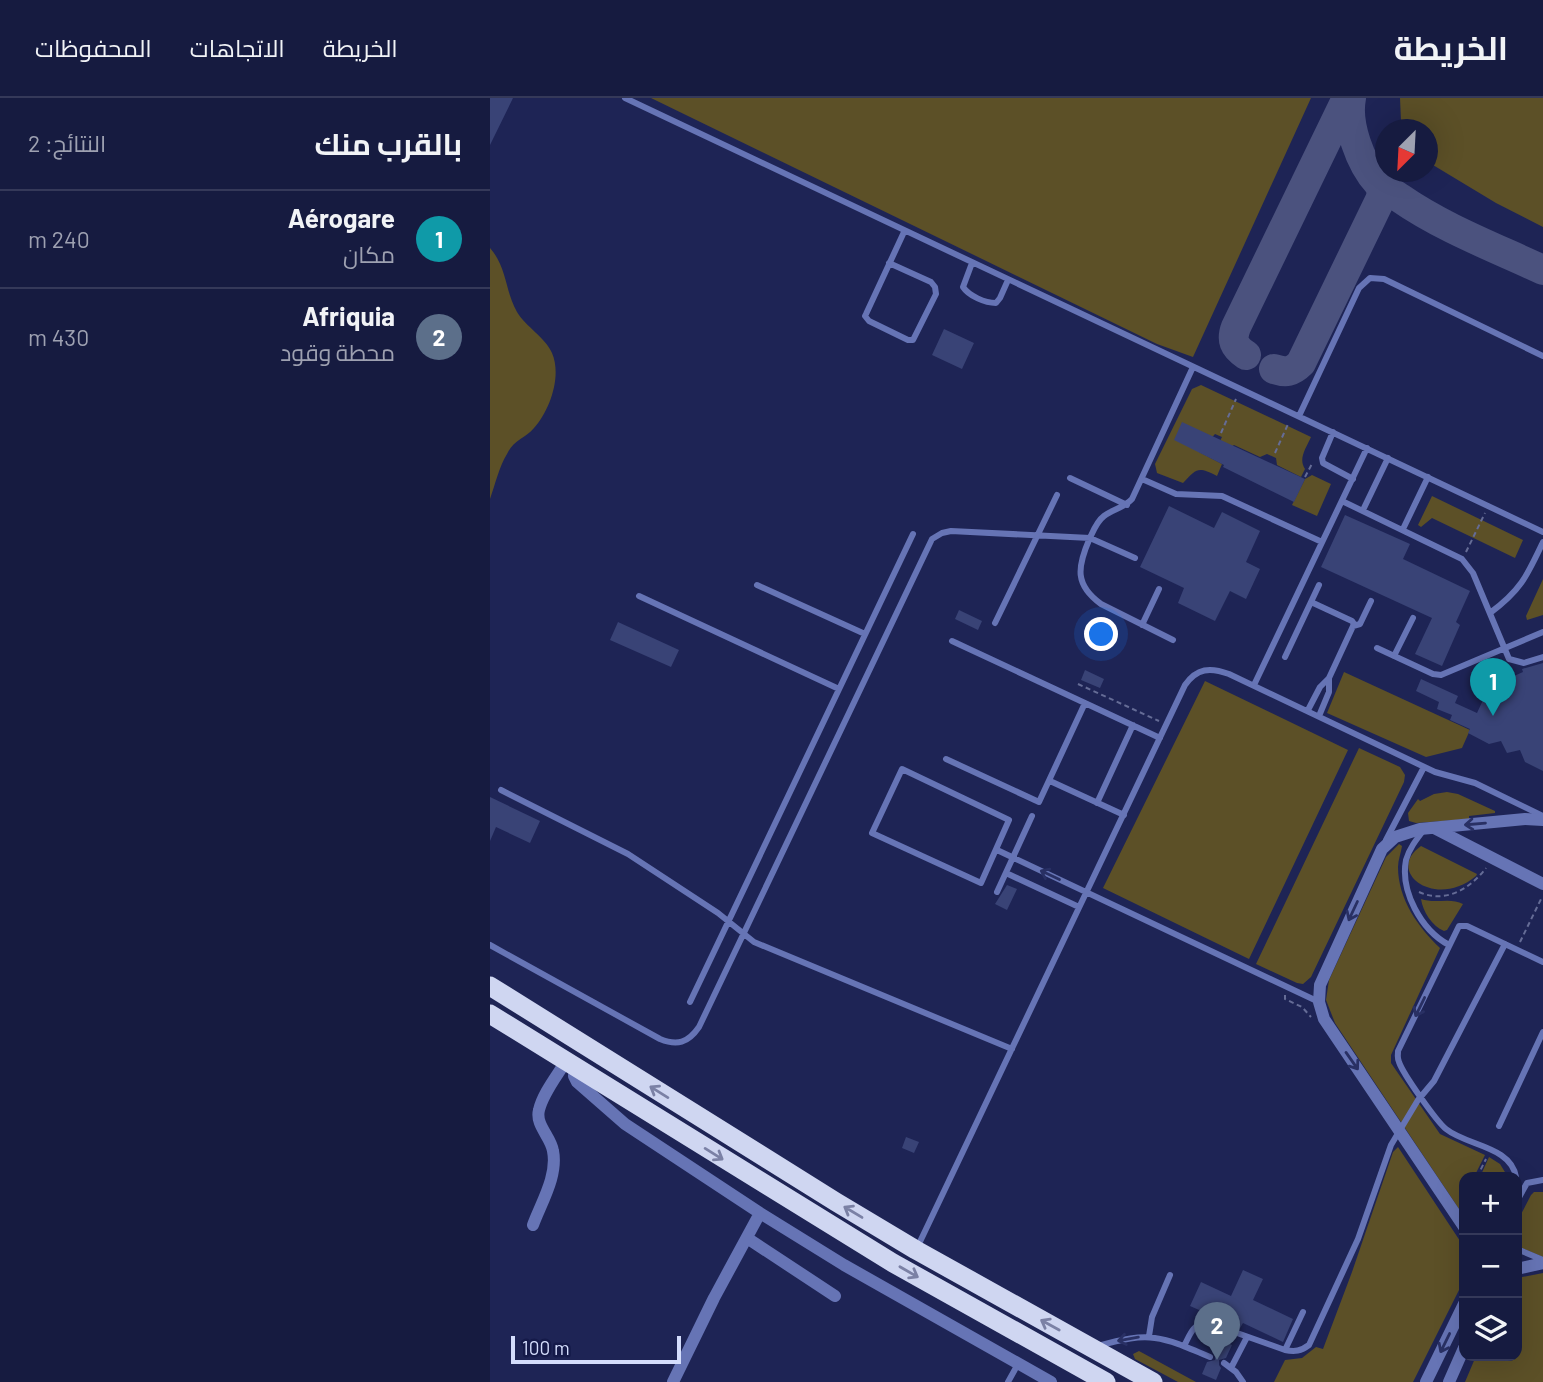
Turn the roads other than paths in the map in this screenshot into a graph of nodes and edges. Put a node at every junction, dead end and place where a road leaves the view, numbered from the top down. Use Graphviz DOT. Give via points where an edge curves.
graph roads {
  1 [pos="625,98"];
  2 [pos="904,232"];
  3 [pos="889,263"];
  4 [pos="971,263"];
  5 [pos="1008,280"];
  6 [pos="1543,356"];
  7 [pos="1193,367"];
  8 [pos="1296,415"];
  9 [pos="1333,432"];
  10 [pos="1367,448"];
  11 [pos="1388,458"];
  12 [pos="1428,477"];
  13 [pos="1070,478"];
  14 [pos="1142,479"];
  15 [pos="1353,479"];
  16 [pos="1057,495"];
  17 [pos="1342,501"];
  18 [pos="1127,505"];
  19 [pos="1363,510"];
  20 [pos="1403,529"];
  21 [pos="1543,532"];
  22 [pos="913,534"];
  23 [pos="1037,536"];
  24 [pos="1090,538"];
  25 [pos="1322,542"];
  26 [pos="1543,542"];
  27 [pos="1135,558"];
  28 [pos="757,585"];
  29 [pos="1319,585"];
  30 [pos="1159,589"];
  31 [pos="639,596"];
  32 [pos="1311,601"];
  33 [pos="1371,601"];
  34 [pos="1490,613"];
  35 [pos="1413,618"];
  36 [pos="995,623"];
  37 [pos="1142,625"];
  38 [pos="1353,626"];
  39 [pos="1543,632"];
  40 [pos="865,634"];
  41 [pos="952,640"];
  42 [pos="1173,640"];
  43 [pos="1377,648"];
  44 [pos="1504,648"];
  45 [pos="1394,656"];
  46 [pos="1285,657"];
  47 [pos="1543,657"];
  48 [pos="1329,678"];
  49 [pos="1254,685"];
  50 [pos="839,688"];
  51 [pos="1085,704"];
  52 [pos="1308,710"];
  53 [pos="1319,716"];
  54 [pos="1133,725"];
  55 [pos="1160,738"];
  56 [pos="946,759"];
  57 [pos="1424,767"];
  58 [pos="1050,781"];
  59 [pos="501,790"];
  60 [pos="1097,803"];
  61 [pos="1124,815"];
  62 [pos="1032,816"];
  63 [pos="1543,818"];
  64 [pos="1429,828"];
  65 [pos="1382,849"];
  66 [pos="997,850"];
  67 [pos="1013,858"];
  68 [pos="1006,873"];
  69 [pos="1543,884"];
  70 [pos="997,892"];
  71 [pos="1087,893"];
  72 [pos="1079,907"];
  73 [pos="729,920"];
  74 [pos="745,934"];
  75 [pos="1505,944"];
  76 [pos="490,945"];
  77 [pos="1449,945"];
  78 [pos="1543,962"];
  79 [pos="490,986"];
  80 [pos="690,1002"];
  81 [pos="1319,1002"];
  82 [pos="490,1014"];
  83 [pos="1543,1032"];
  84 [pos="1012,1049"];
  85 [pos="571,1064"];
  86 [pos="1424,1094"];
  87 [pos="1499,1126"];
  88 [pos="1399,1130"];
  89 [pos="1514,1172"];
  90 [pos="1543,1180"];
  91 [pos="1522,1192"];
  92 [pos="760,1213"];
  93 [pos="1459,1220"];
  94 [pos="533,1225"];
  95 [pos="747,1238"];
  96 [pos="916,1250"];
  97 [pos="1522,1252"];
  98 [pos="1543,1262"];
  99 [pos="1522,1266"];
  100 [pos="1170,1275"];
  101 [pos="835,1296"];
  102 [pos="1303,1312"];
  103 [pos="1459,1314"];
  104 [pos="1149,1336"];
  105 [pos="1247,1337"];
  106 [pos="1184,1346"];
  107 [pos="1091,1348"];
  108 [pos="1285,1350"];
  109 [pos="1210,1357"];
  110 [pos="1459,1359"];
  111 [pos="1224,1363"];
  112 [pos="1018,1364"];
  113 [pos="1231,1368"];
  114 [pos="673,1382"];
  115 [pos="1008,1382"];
  116 [pos="1051,1382"];
  117 [pos="1106,1382"];
  118 [pos="1153,1382"];
  119 [pos="1243,1382"];
  120 [pos="1426,1382"];
  121 [pos="1448,1382"];
  1 -- 2 [label="lane"];
  2 -- 3 [label="lane"];
  2 -- 4 [label="lane"];
  3 -- 3 [label="lane" via="935,287 936,294 913,340 865,316"];
  4 -- 5 [label="lane"];
  4 -- 5 [label="lane" via="963,287 988,303 996,303"];
  5 -- 7 [label="lane"];
  6 -- 8 [label="lane" via="1384,279 1370,278 1359,288"];
  7 -- 8 [label="lane"];
  7 -- 14 [label="lane"];
  8 -- 9 [label="lane"];
  9 -- 10 [label="lane"];
  9 -- 15 [label="lane" via="1322,458 1327,467"];
  10 -- 11 [label="lane"];
  10 -- 15 [label="lane"];
  11 -- 12 [label="lane"];
  11 -- 19 [label="lane"];
  12 -- 20 [label="lane"];
  12 -- 21 [label="lane"];
  13 -- 18 [label="lane"];
  14 -- 18 [label="lane"];
  14 -- 25 [label="lane" via="1176,494 1222,496"];
  15 -- 17 [label="lane"];
  16 -- 23 [label="lane"];
  17 -- 19 [label="lane"];
  17 -- 25 [label="lane"];
  18 -- 24 [label="lane" via="1102,517"];
  19 -- 20 [label="lane"];
  20 -- 34 [label="lane" via="1462,559"];
  22 -- 40 [label="lane"];
  23 -- 24 [label="lane"];
  23 -- 36 [label="lane"];
  23 -- 74 [label="lane" via="951,531 932,539"];
  24 -- 27 [label="lane"];
  24 -- 37 [label="lane" via="1080,572 1083,585 1101,604"];
  25 -- 49 [label="lane"];
  26 -- 34 [label="lane" via="1516,593"];
  28 -- 40 [label="lane"];
  29 -- 32 [label="lane"];
  30 -- 37 [label="lane"];
  31 -- 50 [label="lane"];
  32 -- 38 [label="lane" via="1352,621"];
  32 -- 46 [label="lane"];
  33 -- 38 [label="lane" via="1360,624"];
  34 -- 44 [label="lane"];
  35 -- 45 [label="lane"];
  37 -- 42 [label="lane"];
  38 -- 48 [label="lane"];
  39 -- 44 [label="lane"];
  40 -- 50 [label="lane"];
  41 -- 51 [label="lane"];
  43 -- 45 [label="lane"];
  44 -- 45 [label="lane" via="1437,676"];
  44 -- 47 [label="lane" via="1518,664"];
  48 -- 52 [label="lane"];
  48 -- 53 [label="lane" via="1329,692"];
  49 -- 52 [label="lane"];
  49 -- 55 [label="lane" via="1218,670 1197,672 1185,685"];
  50 -- 73 [label="lane"];
  51 -- 54 [label="lane"];
  51 -- 58 [label="lane"];
  52 -- 53 [label="lane"];
  53 -- 57 [label="lane"];
  54 -- 55 [label="lane"];
  54 -- 60 [label="lane"];
  55 -- 61 [label="lane"];
  56 -- 58 [label="lane" via="1038,802"];
  57 -- 63 [label="lane" via="1475,783"];
  57 -- 65 [label="lane"];
  58 -- 60 [label="lane"];
  59 -- 73 [label="lane" via="609,843"];
  60 -- 61 [label="lane"];
  61 -- 71 [label="lane"];
  62 -- 67 [label="lane"];
  63 -- 64 [label="street, one-way"];
  64 -- 65 [label="street" via="1403,833"];
  64 -- 69 [label="street"];
  64 -- 77 [label="lane" via="1407,857 1408,888 1419,916"];
  65 -- 81 [label="street, one-way" via="1322,977"];
  66 -- 66 [label="lane" via="979,884 871,831 902,769 1009,819"];
  66 -- 67 [label="lane"];
  67 -- 68 [label="lane"];
  71 -- 67 [label="lane, one-way"];
  68 -- 70 [label="lane"];
  68 -- 72 [label="lane"];
  71 -- 72 [label="lane"];
  71 -- 81 [label="lane"];
  72 -- 84 [label="lane"];
  73 -- 74 [label="lane"];
  73 -- 80 [label="lane"];
  74 -- 76 [label="lane" via="693,1036 671,1043"];
  74 -- 84 [label="lane" via="758,944"];
  75 -- 77 [label="lane" via="1464,925"];
  75 -- 78 [label="lane"];
  75 -- 86 [label="lane"];
  77 -- 86 [label="lane, one-way" via="1398,1051 1402,1070"];
  96 -- 79 [label="highway, one-way"];
  81 -- 88 [label="street, one-way" via="1328,1027"];
  82 -- 85 [label="highway"];
  83 -- 87 [label="lane"];
  84 -- 96 [label="lane"];
  85 -- 92 [label="street" via="577,1082 613,1115"];
  85 -- 94 [label="street" via="538,1112 553,1158 551,1178"];
  85 -- 117 [label="highway, one-way" via="893,1263"];
  86 -- 88 [label="lane"];
  86 -- 89 [label="lane" via="1446,1129 1503,1156"];
  88 -- 93 [label="street"];
  88 -- 108 [label="lane" via="1314,1337 1302,1350"];
  90 -- 91 [label="lane" via="1527,1183"];
  92 -- 95 [label="street"];
  92 -- 112 [label="street"];
  95 -- 101 [label="street"];
  95 -- 114 [label="street"];
  107 -- 96 [label="highway, one-way"];
  97 -- 98 [label="lane"];
  98 -- 99 [label="street"];
  100 -- 104 [label="lane"];
  102 -- 108 [label="lane"];
  103 -- 120 [label="street, one-way"];
  104 -- 106 [label="lane"];
  104 -- 107 [label="lane, one-way"];
  105 -- 106 [label="lane" via="1206,1322 1195,1326"];
  105 -- 108 [label="lane"];
  105 -- 113 [label="lane"];
  106 -- 109 [label="lane"];
  107 -- 118 [label="highway"];
  110 -- 121 [label="street"];
  111 -- 113 [label="lane"];
  112 -- 115 [label="lane"];
  112 -- 116 [label="street"];
  113 -- 119 [label="lane"];
}
